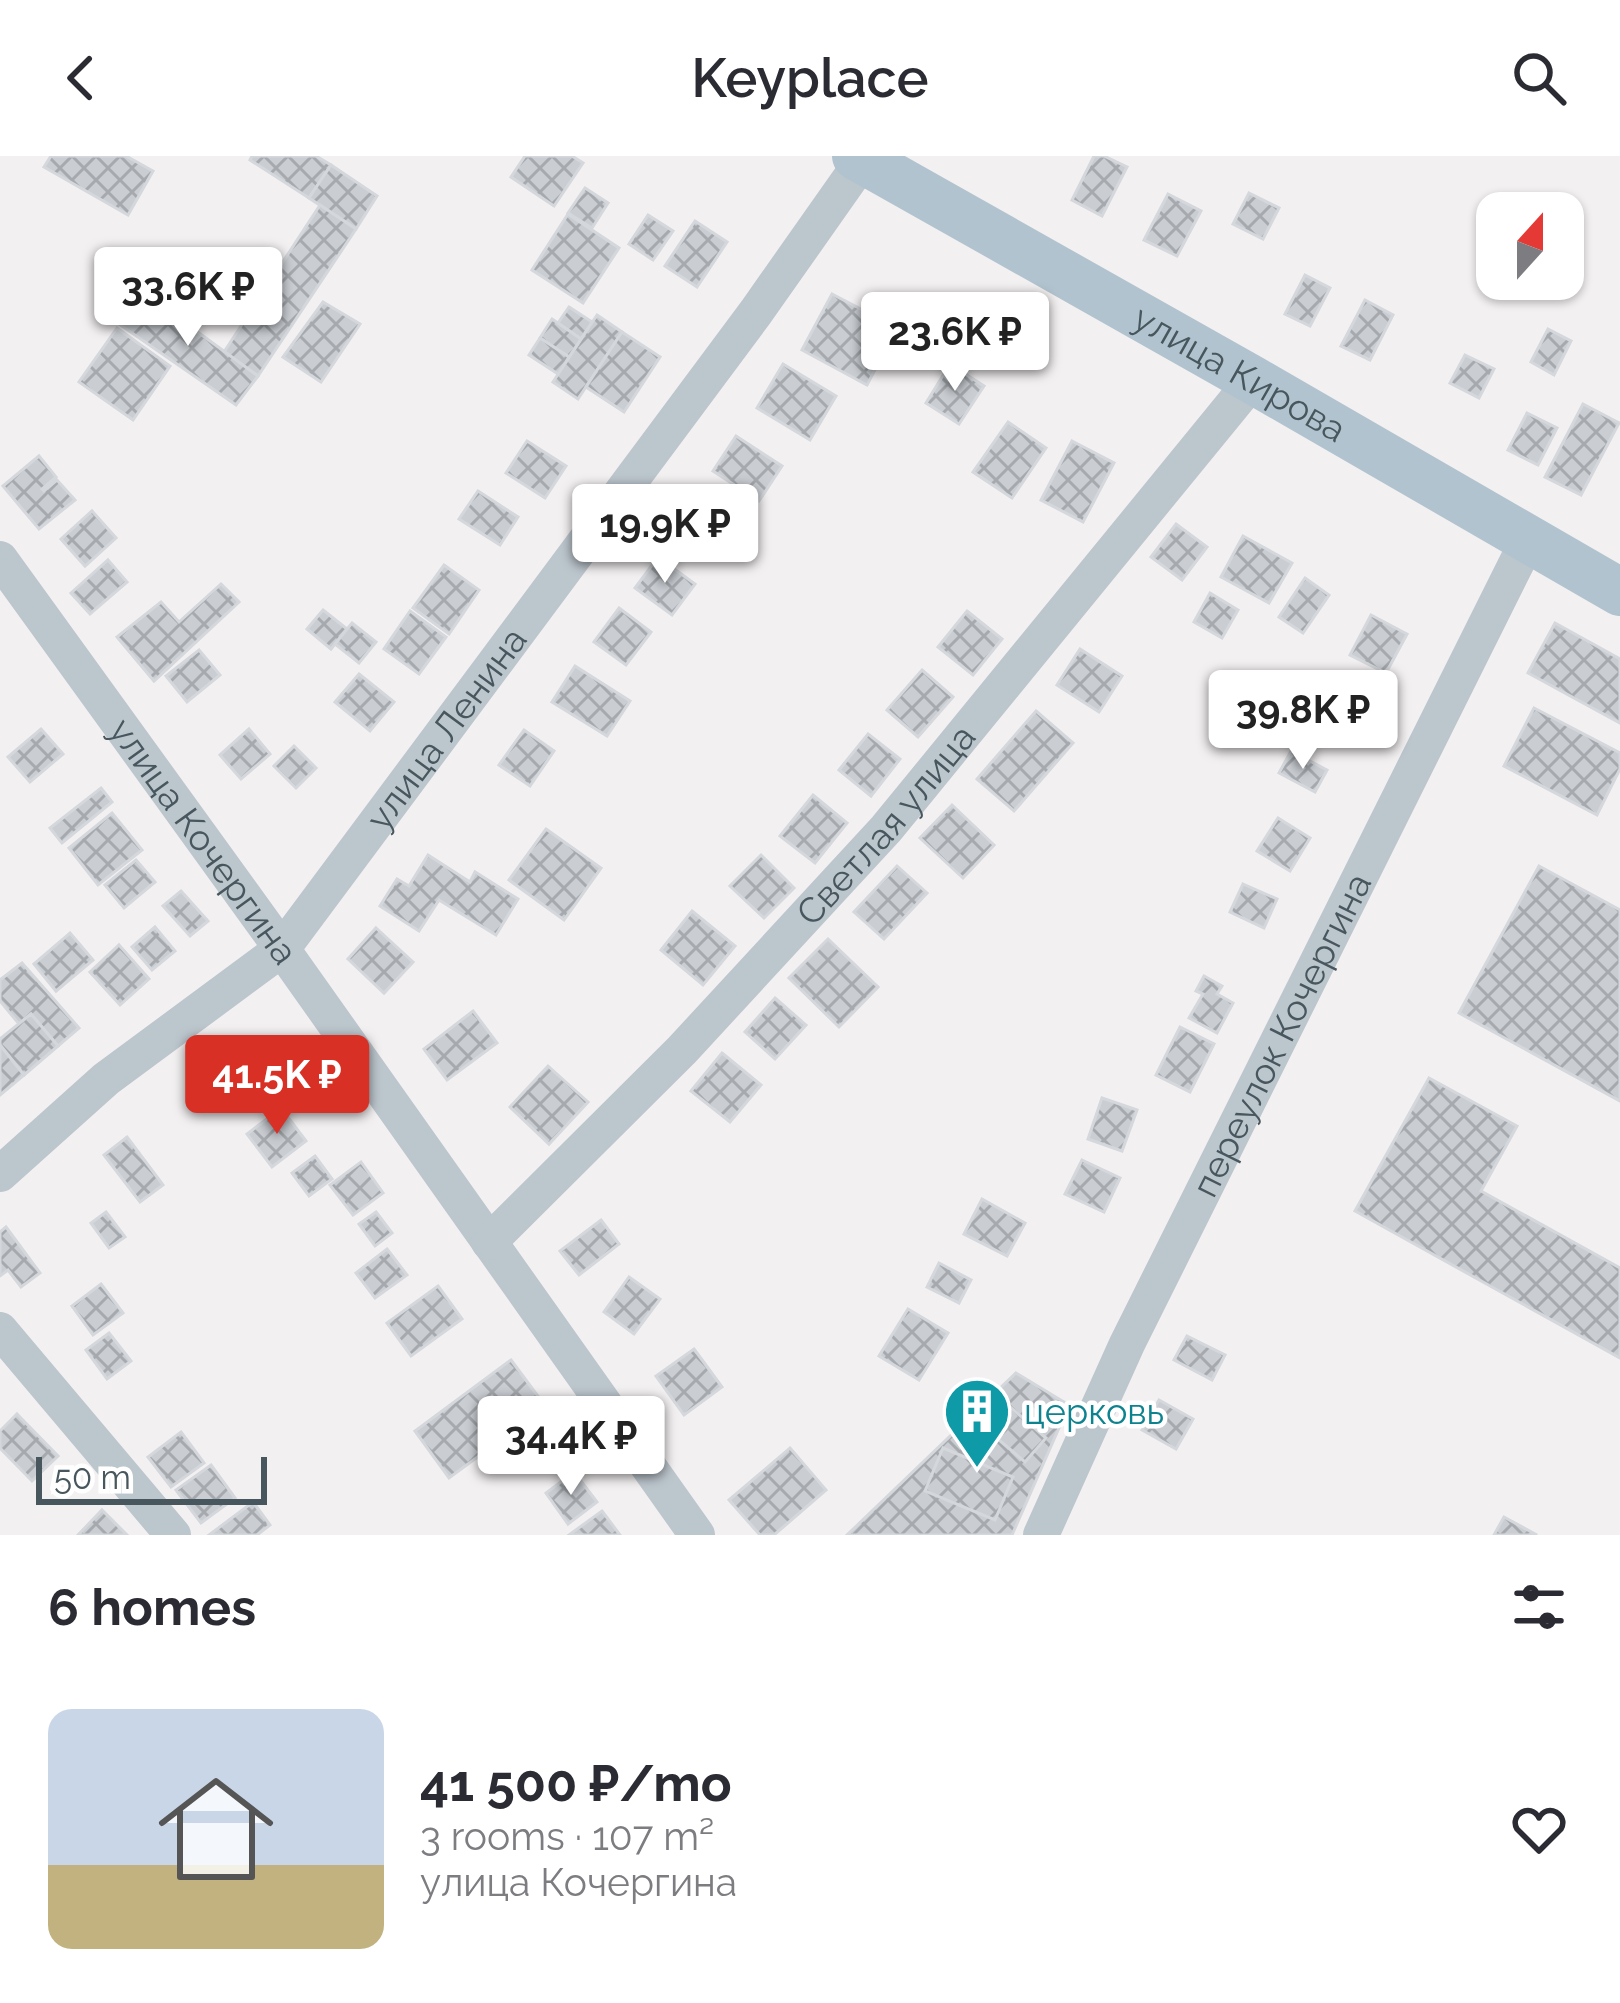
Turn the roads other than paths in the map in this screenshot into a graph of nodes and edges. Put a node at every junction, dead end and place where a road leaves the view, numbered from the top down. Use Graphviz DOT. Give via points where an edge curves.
graph roads {
  1 [pos="860,158"];
  2 [pos="1253,380"];
  3 [pos="1528,540"];
  4 [pos="0,559"];
  5 [pos="1620,592"];
  6 [pos="282,949"];
  7 [pos="0,1174"];
  8 [pos="489,1242"];
  9 [pos="0,1330"];
  10 [pos="173,1535"];
  11 [pos="697,1535"];
  12 [pos="1041,1535"];
  1 -- 2 [label="main road, улица Кирова"];
  1 -- 6 [label="street, улица Ленина" via="756,311"];
  2 -- 3 [label="main road, улица Кирова"];
  2 -- 8 [label="street, Светлая улица" via="886,829 682,1050"];
  3 -- 5 [label="main road, улица Кирова"];
  3 -- 12 [label="street, переулок Кочергина" via="1127,1344"];
  4 -- 6 [label="street, улица Кочергина"];
  6 -- 7 [label="street, улица Ленина" via="106,1079"];
  6 -- 8 [label="street, улица Кочергина"];
  8 -- 11 [label="street, улица Кочергина"];
  9 -- 10 [label="street"];
}
